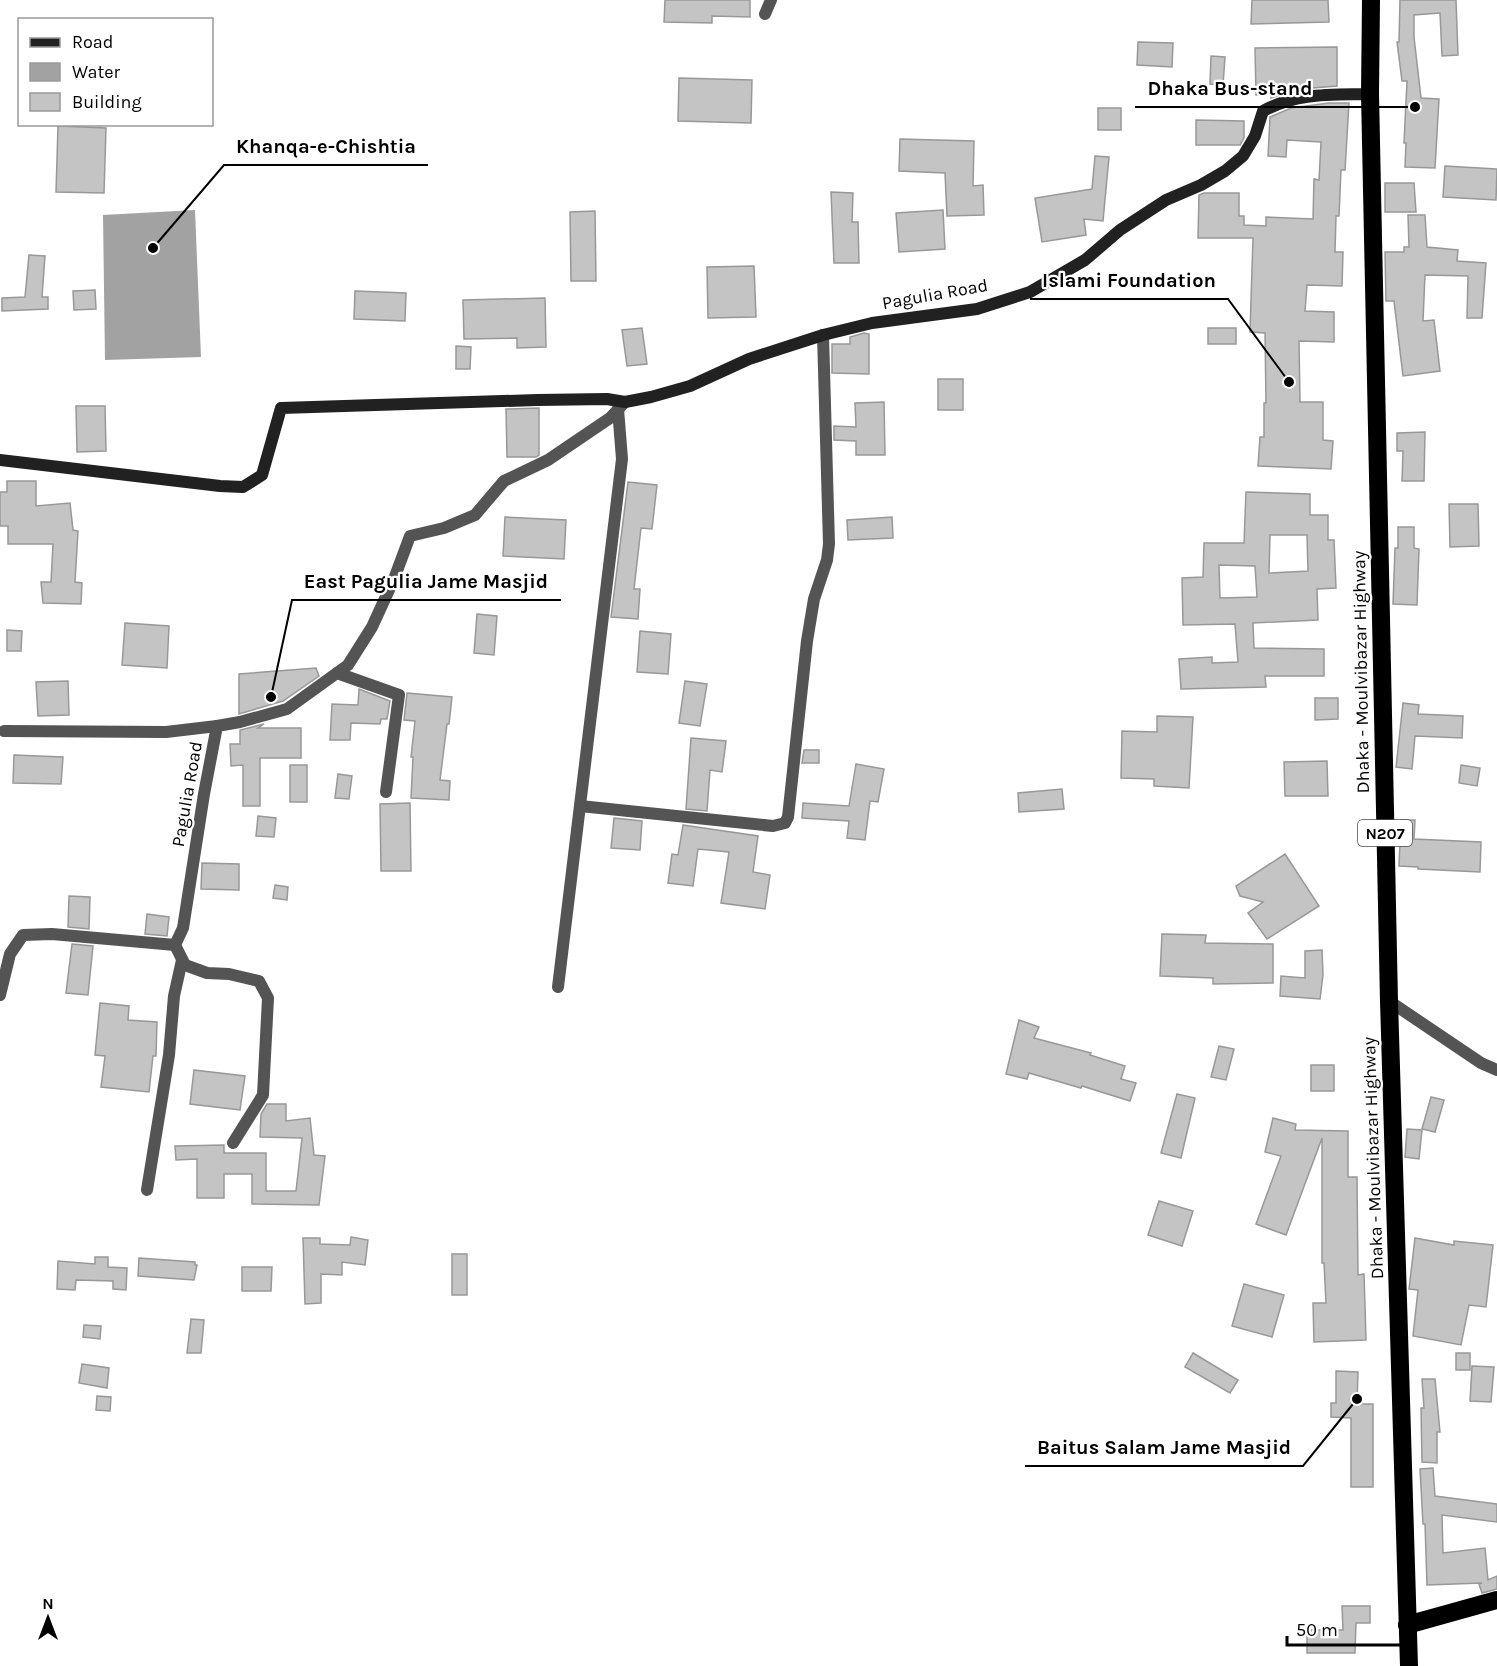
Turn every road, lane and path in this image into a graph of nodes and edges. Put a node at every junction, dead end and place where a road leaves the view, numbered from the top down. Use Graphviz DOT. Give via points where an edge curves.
graph roads {
  1 [pos="771,0"];
  2 [pos="1371,0"];
  3 [pos="765,14"];
  4 [pos="1370,94"];
  5 [pos="823,335"];
  6 [pos="621,405"];
  7 [pos="0,460"];
  8 [pos="337,673"];
  9 [pos="217,726"];
  10 [pos="4,731"];
  11 [pos="387,792"];
  12 [pos="580,806"];
  13 [pos="175,945"];
  14 [pos="182,960"];
  15 [pos="558,987"];
  16 [pos="0,995"];
  17 [pos="1389,1001"];
  18 [pos="1497,1070"];
  19 [pos="233,1143"];
  20 [pos="147,1190"];
  21 [pos="1497,1600"];
  22 [pos="1407,1625"];
  23 [pos="1409,1666"];
  1 -- 3 [label="street"];
  2 -- 4 [label="highway, Dhaka - Moulvibazar Highway / N207"];
  4 -- 5 [label="street, Pagulia Road" via="1314,95 1281,102 1263,111 1243,156 1225,171 1166,200 1120,230 1085,260 1030,292 977,309 872,323"];
  4 -- 17 [label="highway, Dhaka - Moulvibazar Highway / N207"];
  5 -- 6 [label="street, Pagulia Road" via="749,359 690,386"];
  5 -- 12 [label="street" via="829,544 807,641 785,824 773,826"];
  6 -- 7 [label="street, Pagulia Road" via="607,399 281,408 262,475 243,487"];
  6 -- 8 [label="street, Pagulia Road" via="610,418 548,460 504,481 475,515 410,536 372,627 348,665"];
  6 -- 12 [label="street" via="622,459"];
  8 -- 9 [label="street, Pagulia Road" via="286,709"];
  8 -- 11 [label="street" via="399,695"];
  9 -- 10 [label="street" via="166,732"];
  9 -- 13 [label="street, Pagulia Road" via="183,928"];
  12 -- 15 [label="street"];
  13 -- 14 [label="street"];
  13 -- 16 [label="street" via="23,934 10,954"];
  14 -- 19 [label="street" via="185,965 207,973 259,981 268,998 263,1095"];
  14 -- 20 [label="street"];
  17 -- 18 [label="street"];
  17 -- 22 [label="highway, Dhaka - Moulvibazar Highway / N207"];
  21 -- 22 [label="highway"];
  22 -- 23 [label="highway, Dhaka - Moulvibazar Highway / N207"];
}
